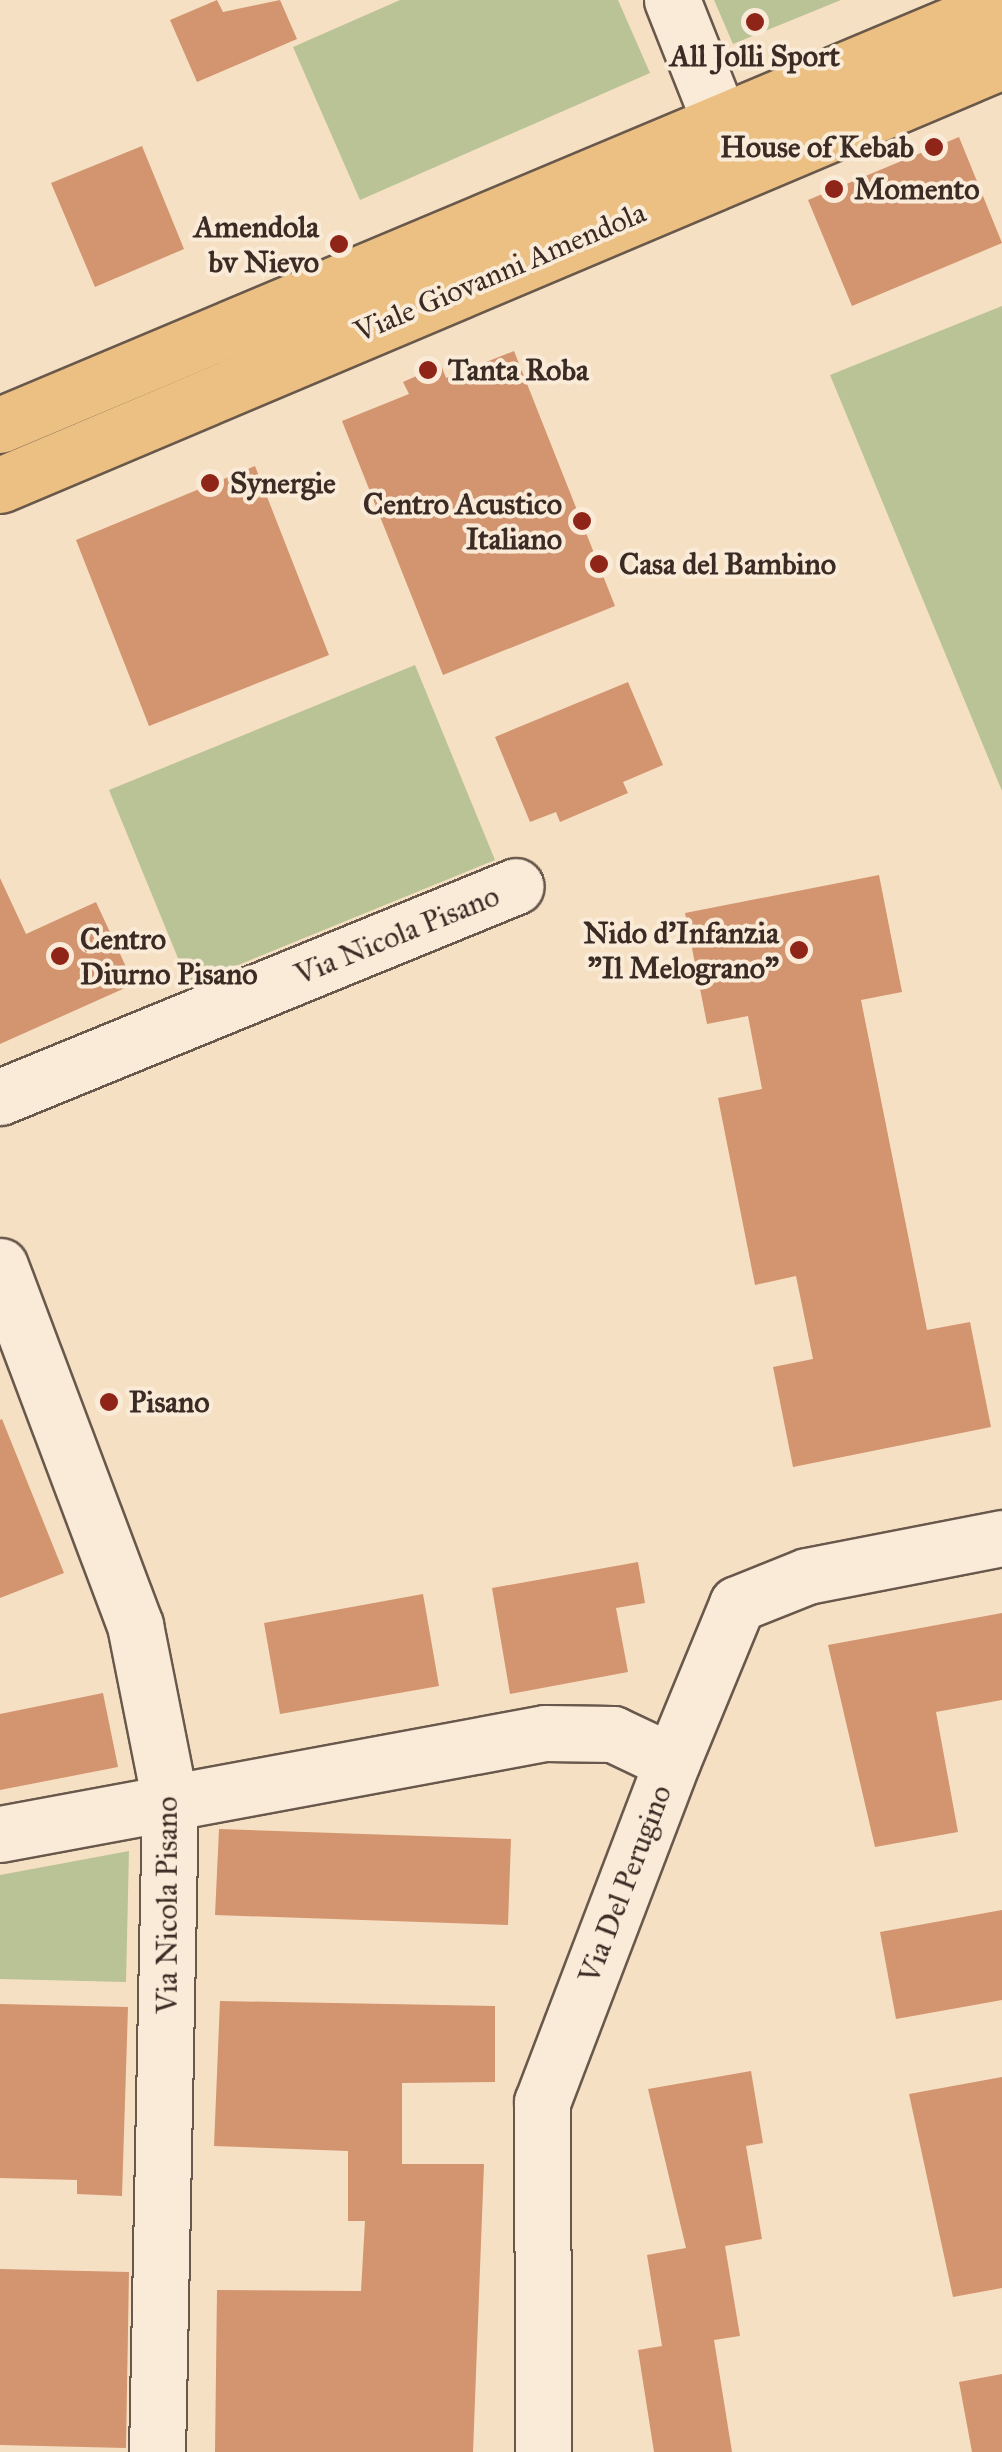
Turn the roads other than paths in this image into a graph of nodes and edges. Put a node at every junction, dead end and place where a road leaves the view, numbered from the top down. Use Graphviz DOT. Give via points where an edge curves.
graph roads {
  1 [pos="672,0"];
  2 [pos="1002,4"];
  3 [pos="1002,62"];
  4 [pos="719,120"];
  5 [pos="740,170"];
  6 [pos="0,425"];
  7 [pos="0,485"];
  8 [pos="516,886"];
  9 [pos="0,1096"];
  10 [pos="0,1266"];
  11 [pos="1002,1538"];
  12 [pos="672,1762"];
  13 [pos="170,1801"];
  14 [pos="0,1834"];
  15 [pos="158,2452"];
  16 [pos="544,2452"];
  1 -- 4 [label="street"];
  2 -- 4 [label="main road, Viale Giovanni Amendola"];
  3 -- 5 [label="main road, Viale Giovanni Amendola"];
  4 -- 5 [label="street"];
  4 -- 6 [label="main road, Viale Giovanni Amendola"];
  5 -- 7 [label="main road, Viale Giovanni Amendola"];
  8 -- 9 [label="street, Via Nicola Pisano"];
  10 -- 13 [label="street, Via Nicola Pisano" via="135,1626"];
  11 -- 12 [label="street" via="808,1576 737,1604"];
  12 -- 13 [label="street, Via Del Perugino" via="612,1734 545,1734"];
  12 -- 16 [label="street, Via Del Perugino" via="542,2102"];
  13 -- 14 [label="street, Via Del Perugino"];
  13 -- 15 [label="street, Via Nicola Pisano"];
}
